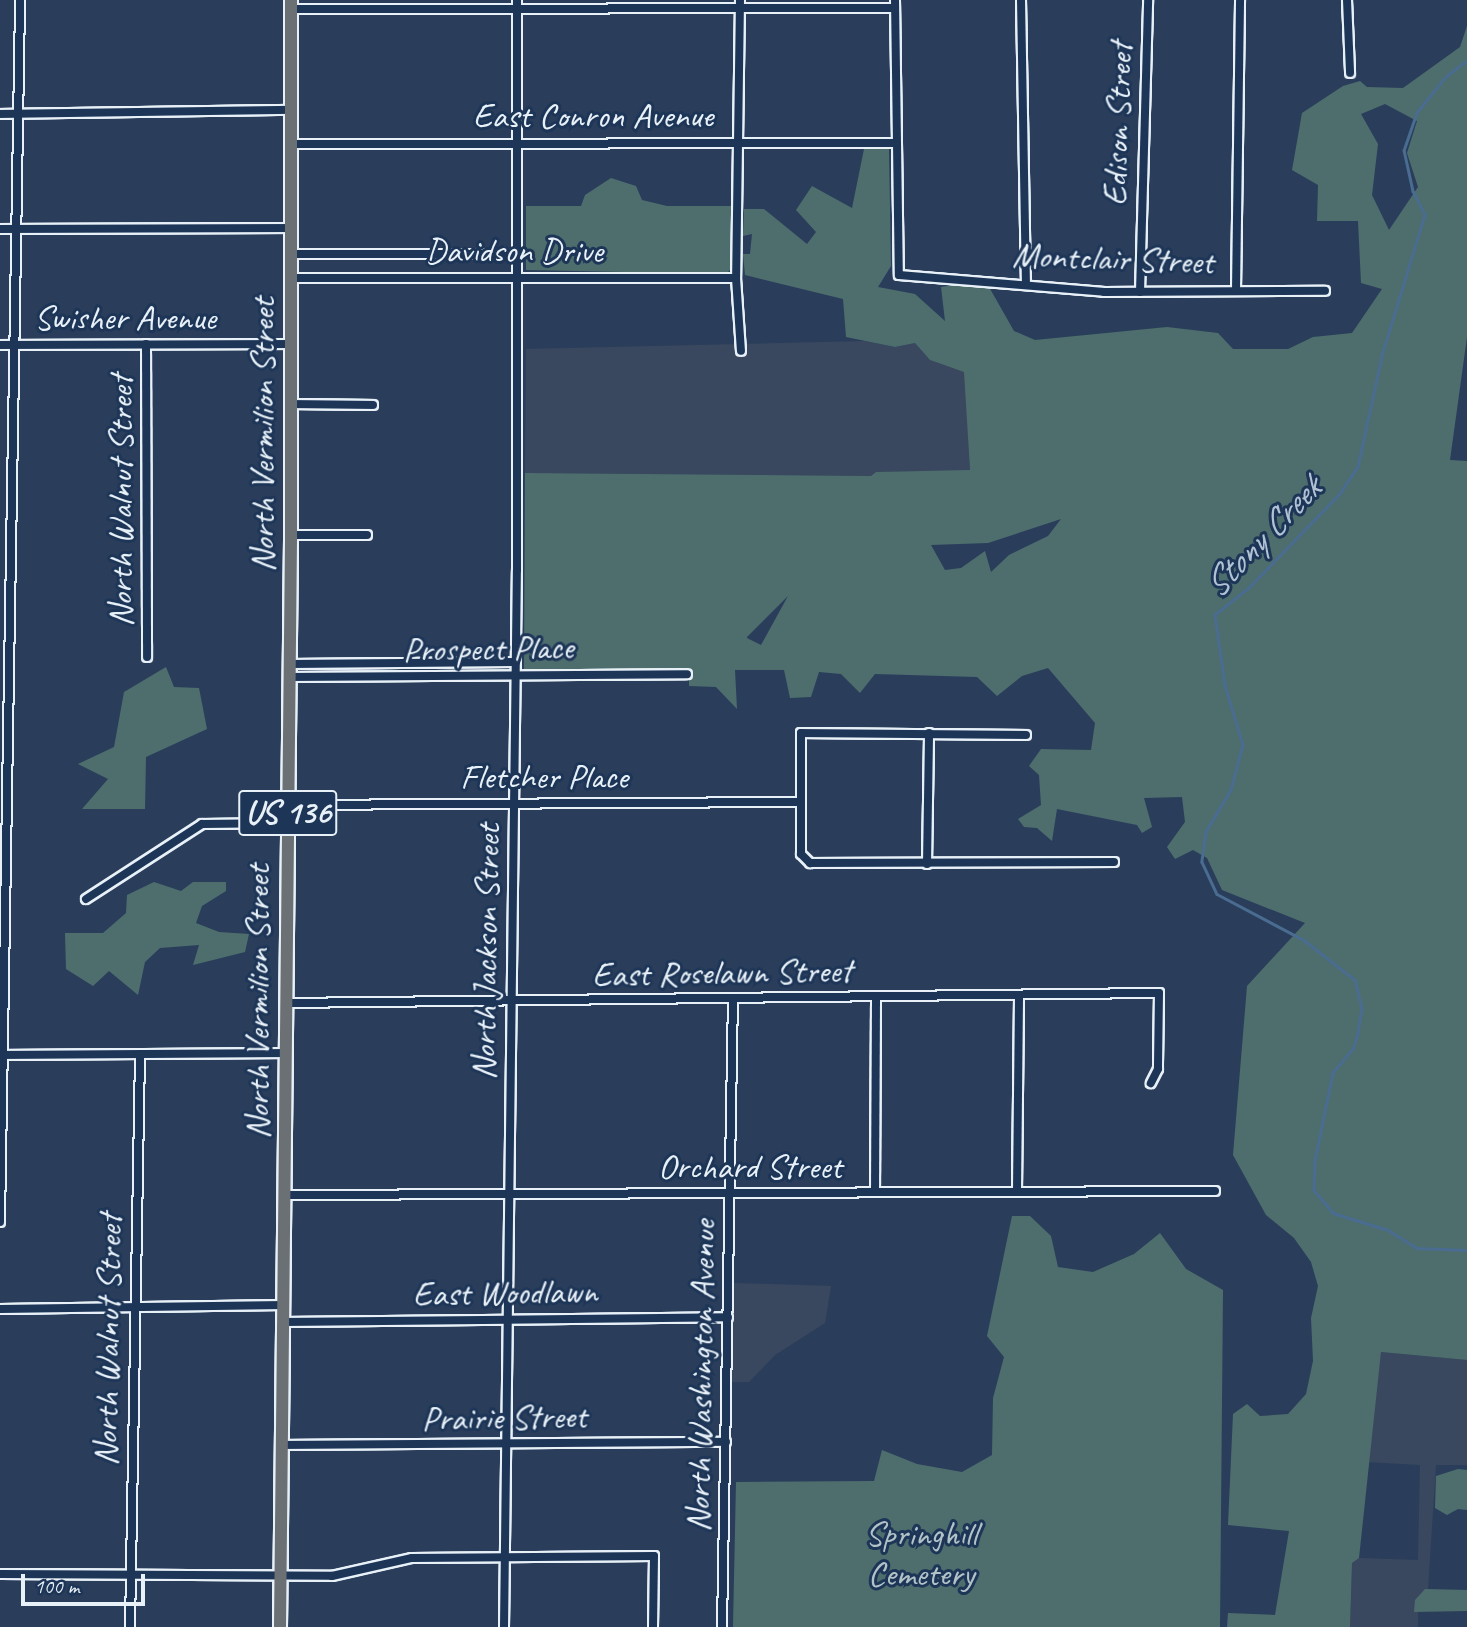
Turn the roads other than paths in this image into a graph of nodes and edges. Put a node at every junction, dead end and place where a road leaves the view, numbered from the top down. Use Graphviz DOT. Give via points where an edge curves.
graph roads {
  1 [pos="20,0"];
  2 [pos="1021,0"];
  3 [pos="1147,0"];
  4 [pos="1240,0"];
  5 [pos="1347,0"];
  6 [pos="517,4"];
  7 [pos="895,4"];
  8 [pos="291,5"];
  9 [pos="740,5"];
  10 [pos="1350,73"];
  11 [pos="292,110"];
  12 [pos="0,114"];
  13 [pos="18,114"];
  14 [pos="739,142"];
  15 [pos="517,143"];
  16 [pos="895,143"];
  17 [pos="291,144"];
  18 [pos="291,228"];
  19 [pos="0,229"];
  20 [pos="18,229"];
  21 [pos="291,254"];
  22 [pos="517,254"];
  23 [pos="517,277"];
  24 [pos="291,278"];
  25 [pos="736,278"];
  26 [pos="1026,284"];
  27 [pos="1236,290"];
  28 [pos="1325,291"];
  29 [pos="1139,292"];
  30 [pos="146,344"];
  31 [pos="292,344"];
  32 [pos="0,345"];
  33 [pos="14,345"];
  34 [pos="741,351"];
  35 [pos="292,404"];
  36 [pos="373,405"];
  37 [pos="291,535"];
  38 [pos="368,535"];
  39 [pos="148,657"];
  40 [pos="516,662"];
  41 [pos="289,671"];
  42 [pos="687,674"];
  43 [pos="516,675"];
  44 [pos="929,733"];
  45 [pos="1026,735"];
  46 [pos="801,802"];
  47 [pos="514,804"];
  48 [pos="288,805"];
  49 [pos="288,823"];
  50 [pos="1114,862"];
  51 [pos="927,864"];
  52 [pos="86,899"];
  53 [pos="1019,997"];
  54 [pos="876,998"];
  55 [pos="733,999"];
  56 [pos="512,1002"];
  57 [pos="286,1003"];
  58 [pos="286,1053"];
  59 [pos="140,1054"];
  60 [pos="1,1055"];
  61 [pos="1151,1083"];
  62 [pos="1017,1190"];
  63 [pos="1214,1191"];
  64 [pos="875,1192"];
  65 [pos="730,1193"];
  66 [pos="510,1194"];
  67 [pos="285,1195"];
  68 [pos="0,1222"];
  69 [pos="284,1305"];
  70 [pos="136,1307"];
  71 [pos="0,1308"];
  72 [pos="728,1317"];
  73 [pos="507,1320"];
  74 [pos="283,1322"];
  75 [pos="726,1442"];
  76 [pos="506,1444"];
  77 [pos="282,1446"];
  78 [pos="503,1557"];
  79 [pos="0,1574"];
  80 [pos="131,1574"];
  81 [pos="280,1576"];
  82 [pos="130,1627"];
  83 [pos="280,1627"];
  84 [pos="504,1627"];
  85 [pos="653,1627"];
  86 [pos="722,1627"];
  1 -- 13 [label="street"];
  2 -- 26 [label="street"];
  3 -- 29 [label="street, Edison Street"];
  4 -- 27 [label="street"];
  5 -- 10 [label="street"];
  6 -- 8 [label="street"];
  6 -- 9 [label="street"];
  6 -- 15 [label="street, North Jackson Street"];
  7 -- 9 [label="street"];
  7 -- 16 [label="street"];
  8 -- 11 [label="main road, North Vermilion Street / US 136"];
  9 -- 14 [label="street"];
  11 -- 13 [label="street"];
  11 -- 17 [label="main road, North Vermilion Street / US 136"];
  12 -- 13 [label="street"];
  13 -- 20 [label="street"];
  14 -- 15 [label="street, East Conron Avenue"];
  14 -- 16 [label="street, East Conron Avenue"];
  14 -- 25 [label="street"];
  15 -- 17 [label="street, East Conron Avenue"];
  15 -- 22 [label="street, North Jackson Street"];
  16 -- 26 [label="street, Montclair Street" via="899,275"];
  17 -- 18 [label="main road, North Vermilion Street / US 136"];
  18 -- 20 [label="street"];
  18 -- 21 [label="main road, North Vermilion Street / US 136"];
  19 -- 20 [label="street"];
  20 -- 33 [label="street"];
  21 -- 22 [label="street, Davidson Drive"];
  21 -- 24 [label="main road, North Vermilion Street / US 136"];
  22 -- 23 [label="street, North Jackson Street"];
  23 -- 24 [label="street, Davidson Drive"];
  23 -- 25 [label="street, Davidson Drive"];
  23 -- 40 [label="street, North Jackson Street"];
  24 -- 31 [label="main road, North Vermilion Street / US 136"];
  25 -- 34 [label="street"];
  26 -- 29 [label="street, Montclair Street"];
  27 -- 28 [label="street, Montclair Street"];
  27 -- 29 [label="street, Montclair Street"];
  30 -- 31 [label="street, Swisher Avenue"];
  30 -- 33 [label="street, Swisher Avenue"];
  30 -- 39 [label="street, North Walnut Street"];
  31 -- 35 [label="main road, North Vermilion Street / US 136"];
  32 -- 33 [label="street, Swisher Avenue"];
  33 -- 60 [label="street"];
  35 -- 36 [label="street"];
  35 -- 37 [label="main road, North Vermilion Street / US 136"];
  37 -- 38 [label="street"];
  37 -- 41 [label="main road, North Vermilion Street / US 136"];
  40 -- 41 [label="street, Prospect Place"];
  40 -- 43 [label="street, North Jackson Street"];
  41 -- 43 [label="street, Prospect Place"];
  41 -- 48 [label="main road, North Vermilion Street / US 136"];
  42 -- 43 [label="street, Prospect Place"];
  43 -- 47 [label="street, North Jackson Street"];
  44 -- 45 [label="street"];
  44 -- 46 [label="street" via="802,733"];
  44 -- 51 [label="street"];
  46 -- 47 [label="street, Fletcher Place"];
  46 -- 51 [label="street" via="801,854 810,863"];
  47 -- 48 [label="street, Fletcher Place"];
  47 -- 56 [label="street, North Jackson Street"];
  48 -- 49 [label="main road, North Vermilion Street / US 136"];
  49 -- 52 [label="street" via="202,824"];
  49 -- 57 [label="main road, North Vermilion Street / US 136"];
  50 -- 51 [label="street"];
  53 -- 54 [label="street, East Roselawn Street"];
  53 -- 61 [label="street, East Roselawn Street" via="1158,993 1158,1069"];
  53 -- 62 [label="street"];
  54 -- 55 [label="street, East Roselawn Street"];
  54 -- 64 [label="street"];
  55 -- 56 [label="street, East Roselawn Street"];
  55 -- 65 [label="street, North Washington Avenue"];
  56 -- 57 [label="street, East Roselawn Street"];
  56 -- 66 [label="street, North Jackson Street"];
  57 -- 58 [label="main road, North Vermilion Street / US 136"];
  58 -- 59 [label="street"];
  58 -- 67 [label="main road, North Vermilion Street / US 136"];
  59 -- 60 [label="street"];
  59 -- 70 [label="street, North Walnut Street"];
  60 -- 68 [label="street"];
  62 -- 63 [label="street, Orchard Street"];
  62 -- 64 [label="street, Orchard Street"];
  64 -- 65 [label="street, Orchard Street"];
  65 -- 66 [label="street, Orchard Street"];
  65 -- 72 [label="street, North Washington Avenue"];
  66 -- 67 [label="street, Orchard Street"];
  66 -- 73 [label="street, North Jackson Street"];
  67 -- 69 [label="main road, North Vermilion Street / US 136"];
  69 -- 70 [label="street"];
  69 -- 74 [label="main road, North Vermilion Street / US 136"];
  70 -- 71 [label="street"];
  70 -- 80 [label="street, North Walnut Street"];
  72 -- 73 [label="street, East Woodlawn"];
  72 -- 75 [label="street, North Washington Avenue"];
  73 -- 74 [label="street, East Woodlawn"];
  73 -- 76 [label="street, North Jackson Street"];
  74 -- 77 [label="main road, North Vermilion Street / US 136"];
  75 -- 76 [label="street, Prairie Street"];
  75 -- 86 [label="street, North Washington Avenue"];
  76 -- 77 [label="street, Prairie Street"];
  76 -- 78 [label="street, North Jackson Street"];
  77 -- 81 [label="main road, North Vermilion Street / US 136"];
  78 -- 81 [label="street" via="412,1558 332,1576"];
  78 -- 84 [label="street, North Jackson Street"];
  78 -- 85 [label="street" via="654,1556"];
  79 -- 80 [label="street"];
  80 -- 81 [label="street"];
  80 -- 82 [label="street, North Walnut Street"];
  81 -- 83 [label="main road, North Vermilion Street / US 136"];
}
